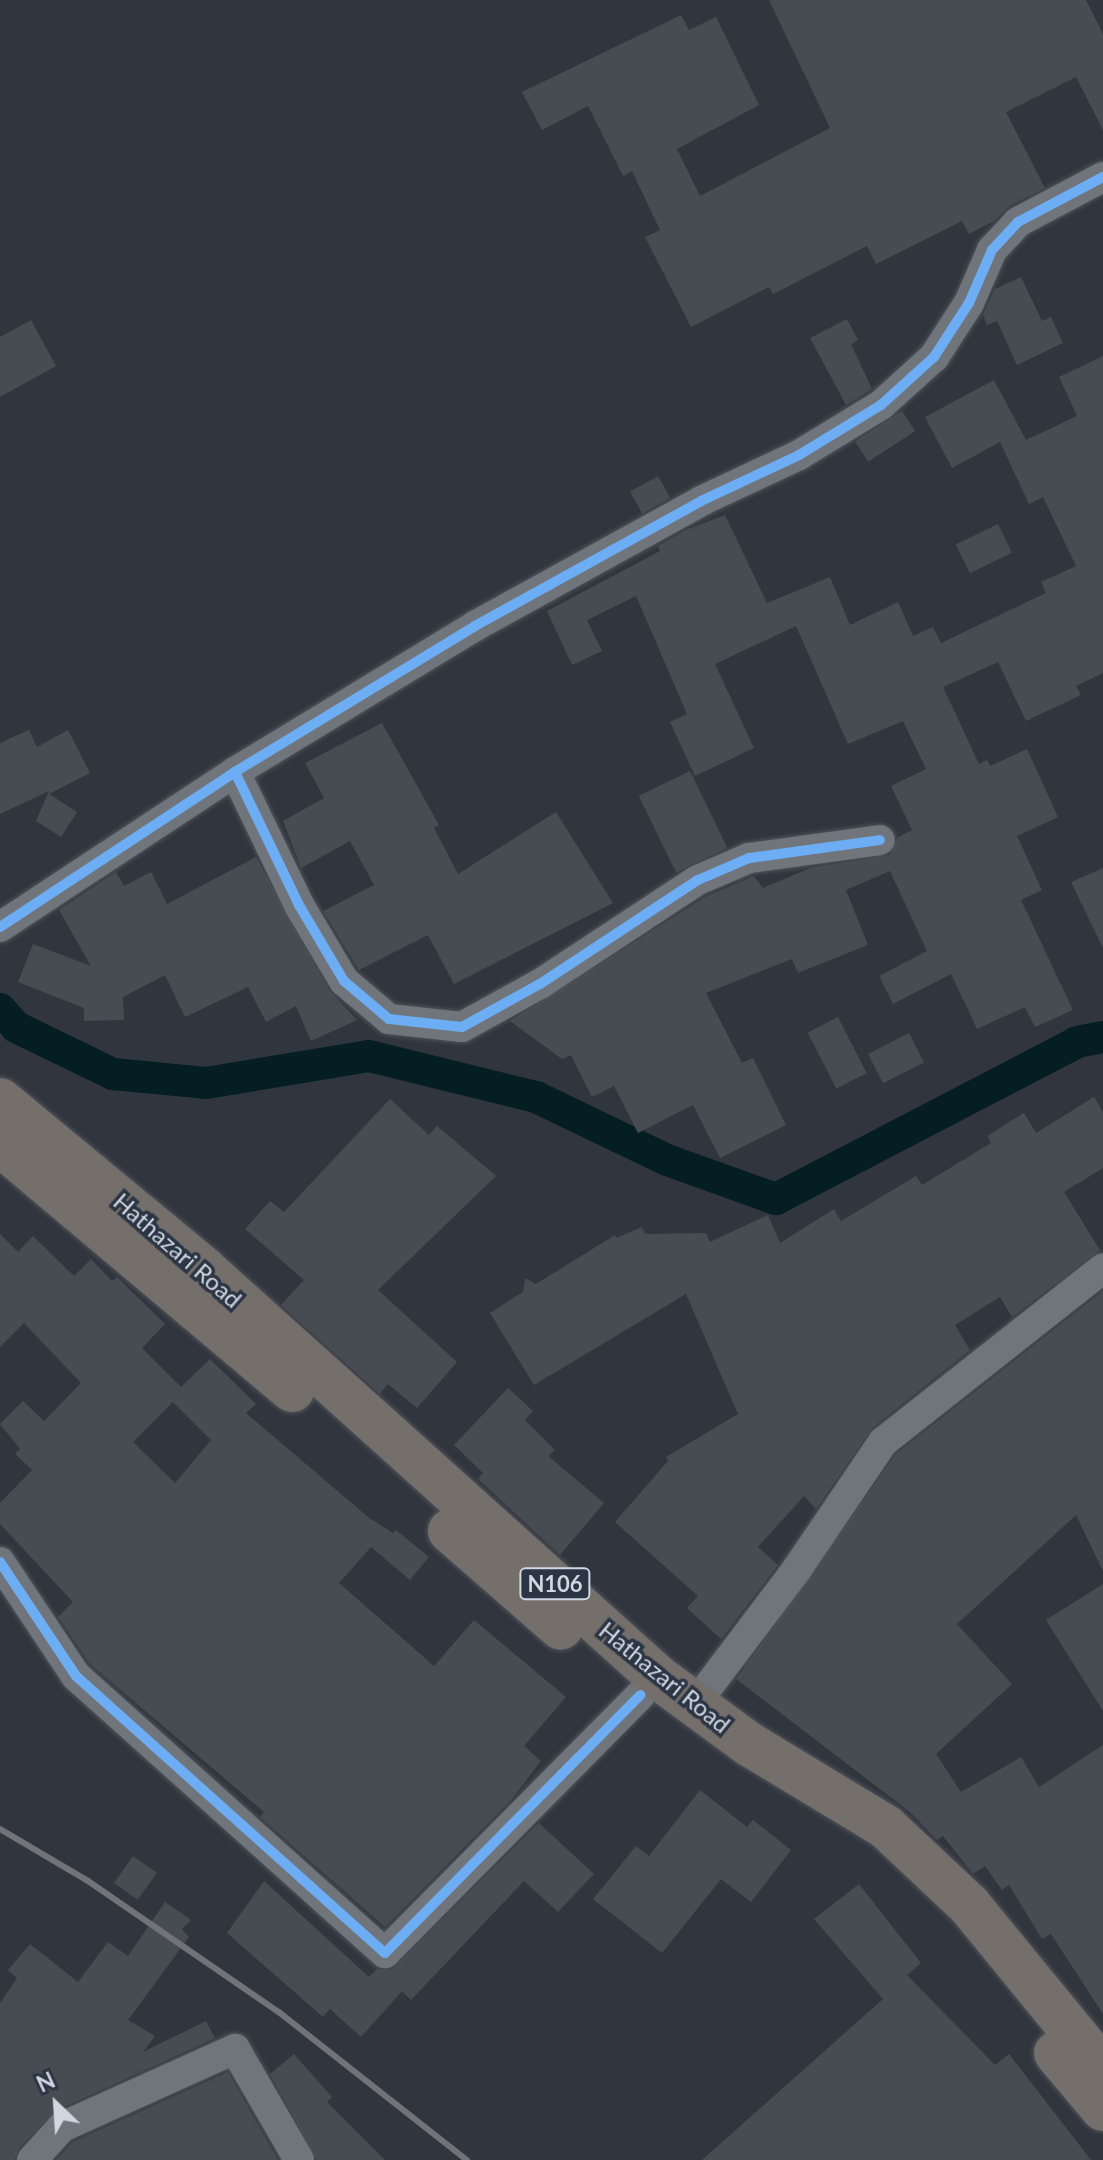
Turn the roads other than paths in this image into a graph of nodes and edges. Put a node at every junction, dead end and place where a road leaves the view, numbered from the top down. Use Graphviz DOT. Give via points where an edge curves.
graph roads {
  1 [pos="1103,177"];
  2 [pos="235,772"];
  3 [pos="880,840"];
  4 [pos="2,925"];
  5 [pos="0,1100"];
  6 [pos="0,1144"];
  7 [pos="1103,1268"];
  8 [pos="2,1571"];
  9 [pos="640,1695"];
  10 [pos="695,1704"];
  11 [pos="1103,2069"];
  12 [pos="1103,2109"];
  13 [pos="32,2160"];
  14 [pos="299,2160"];
  1 -- 2 [label="street" via="1018,222 992,250 969,303 934,357 881,405 799,455 701,501 475,626"];
  2 -- 3 [label="street" via="299,905 344,981 389,1019 462,1027 540,984 698,880 749,858"];
  2 -- 4 [label="street"];
  5 -- 10 [label="highway, Hathazari Road / N106" via="203,1268 354,1408"];
  6 -- 9 [label="highway, Hathazari Road / N106" via="46,1178"];
  7 -- 10 [label="street" via="883,1442 797,1569"];
  8 -- 9 [label="street" via="76,1676 385,1953"];
  9 -- 12 [label="highway, Hathazari Road / N106" via="851,1835 930,1900"];
  10 -- 11 [label="highway, Hathazari Road / N106" via="749,1744 886,1827 969,1905"];
  13 -- 14 [label="street" via="62,2127 235,2049"];
}
